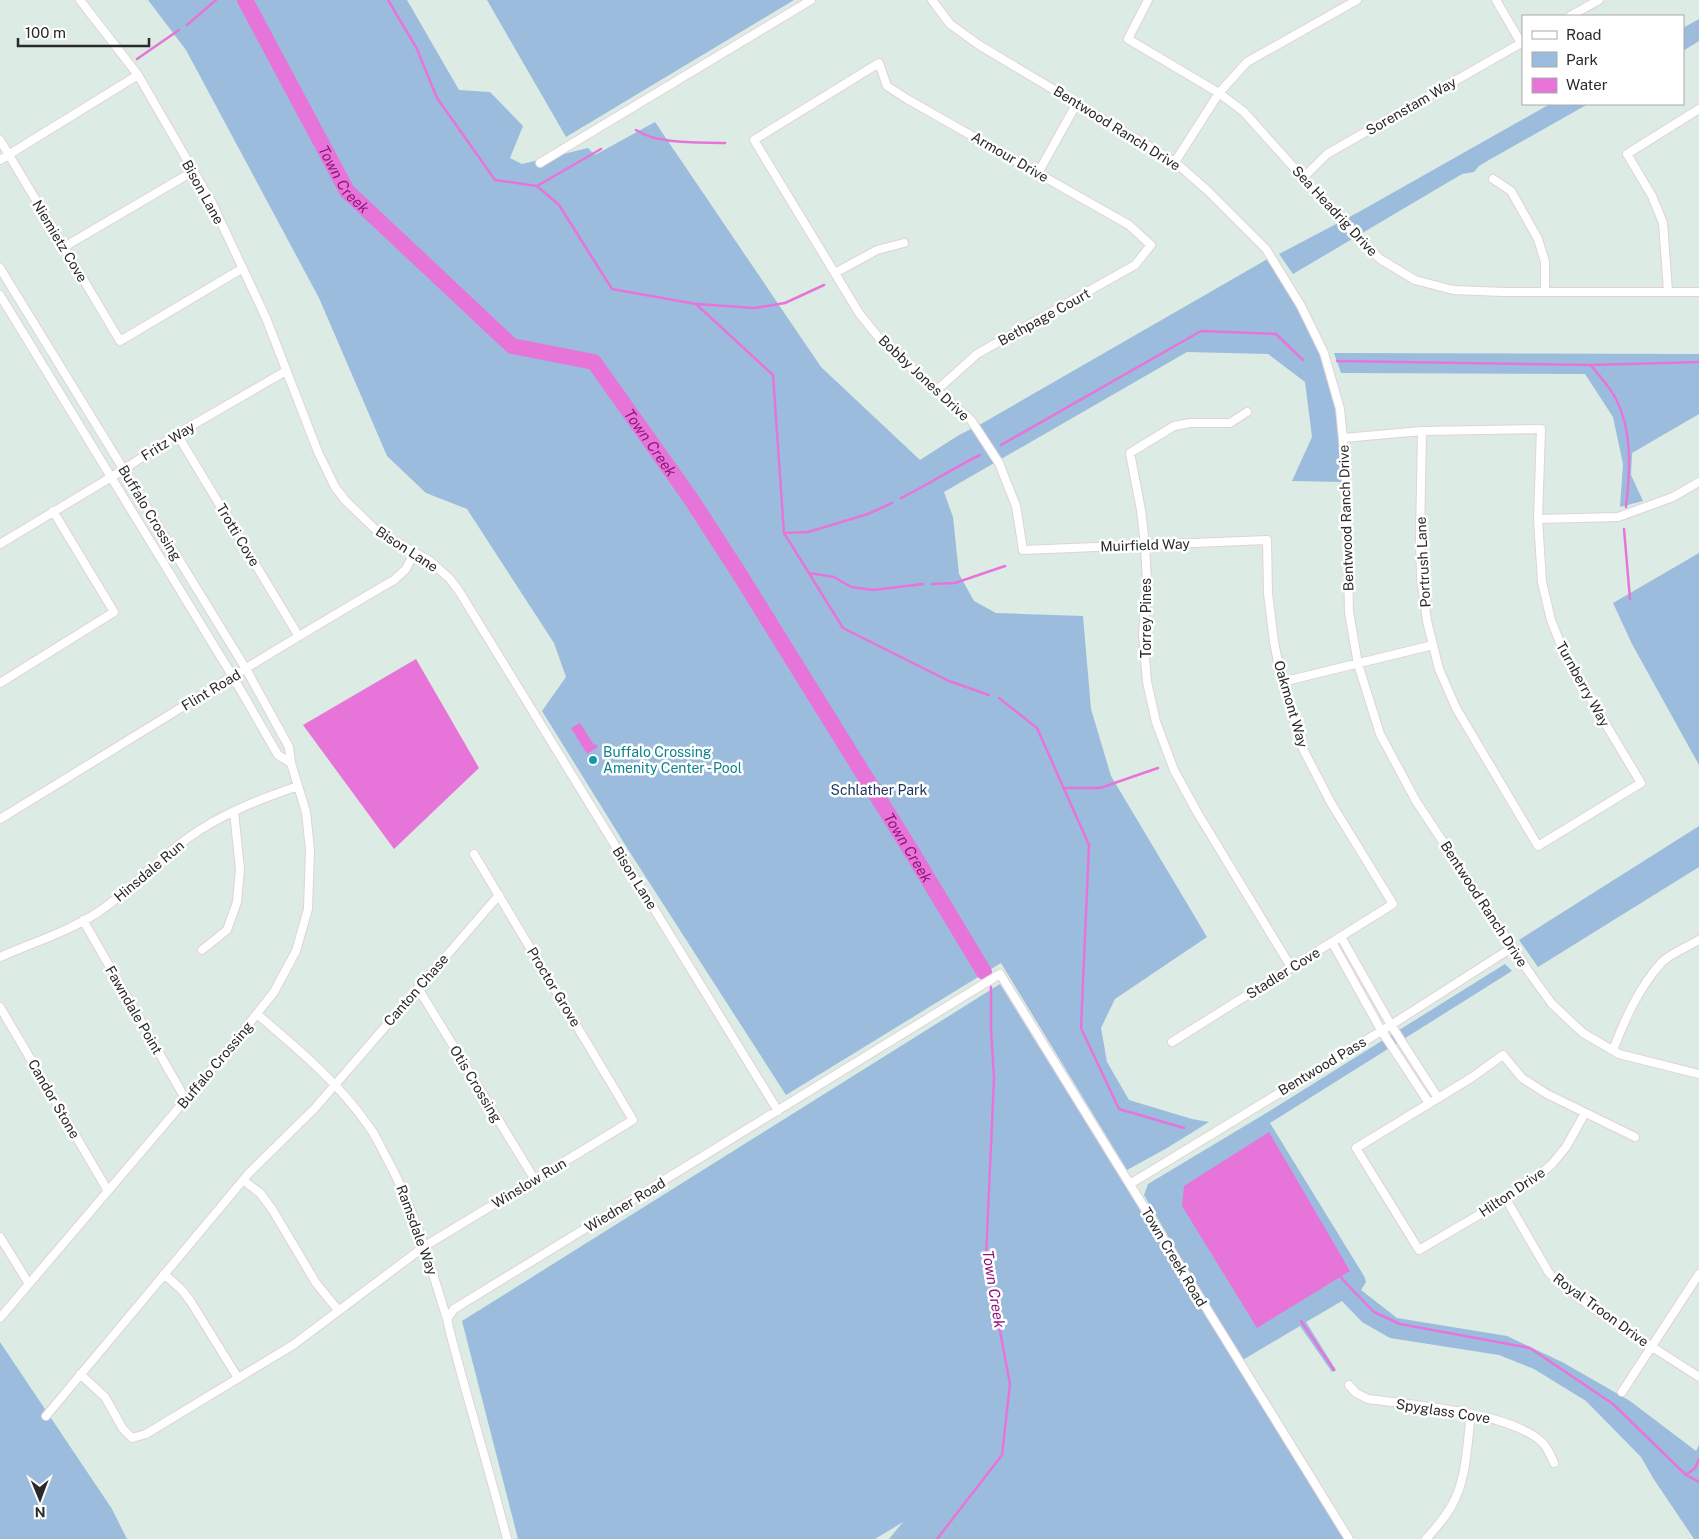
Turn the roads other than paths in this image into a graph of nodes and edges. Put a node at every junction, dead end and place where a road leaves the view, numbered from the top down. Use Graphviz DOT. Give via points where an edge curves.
graph roads {
  1 [pos="80,0"];
  2 [pos="811,0"];
  3 [pos="932,0"];
  4 [pos="1148,0"];
  5 [pos="1357,0"];
  6 [pos="1496,0"];
  7 [pos="1599,0"];
  8 [pos="1572,15"];
  9 [pos="1522,43"];
  10 [pos="879,63"];
  11 [pos="138,75"];
  12 [pos="1220,93"];
  13 [pos="1077,103"];
  14 [pos="1699,109"];
  15 [pos="0,140"];
  16 [pos="9,155"];
  17 [pos="0,160"];
  18 [pos="1174,162"];
  19 [pos="540,163"];
  20 [pos="192,172"];
  21 [pos="1038,173"];
  22 [pos="1304,177"];
  23 [pos="1492,179"];
  24 [pos="904,242"];
  25 [pos="1151,245"];
  26 [pos="64,247"];
  27 [pos="0,268"];
  28 [pos="243,268"];
  29 [pos="835,273"];
  30 [pos="1545,290"];
  31 [pos="1668,291"];
  32 [pos="1699,292"];
  33 [pos="0,295"];
  34 [pos="286,371"];
  35 [pos="937,390"];
  36 [pos="1248,412"];
  37 [pos="1422,431"];
  38 [pos="177,434"];
  39 [pos="1343,438"];
  40 [pos="124,470"];
  41 [pos="111,477"];
  42 [pos="1699,482"];
  43 [pos="53,511"];
  44 [pos="1538,518"];
  45 [pos="1267,540"];
  46 [pos="0,544"];
  47 [pos="1145,545"];
  48 [pos="1023,550"];
  49 [pos="414,553"];
  50 [pos="298,636"];
  51 [pos="1433,645"];
  52 [pos="1358,664"];
  53 [pos="246,669"];
  54 [pos="233,677"];
  55 [pos="1282,682"];
  56 [pos="0,683"];
  57 [pos="291,763"];
  58 [pos="298,786"];
  59 [pos="234,812"];
  60 [pos="0,819"];
  61 [pos="1538,846"];
  62 [pos="474,854"];
  63 [pos="498,895"];
  64 [pos="1394,904"];
  65 [pos="83,920"];
  66 [pos="1341,937"];
  67 [pos="1699,940"];
  68 [pos="1332,942"];
  69 [pos="1513,947"];
  70 [pos="202,950"];
  71 [pos="0,957"];
  72 [pos="1291,967"];
  73 [pos="1000,974"];
  74 [pos="418,988"];
  75 [pos="0,1007"];
  76 [pos="257,1014"];
  77 [pos="1391,1025"];
  78 [pos="1382,1030"];
  79 [pos="1172,1042"];
  80 [pos="1613,1050"];
  81 [pos="1699,1074"];
  82 [pos="335,1085"];
  83 [pos="1438,1098"];
  84 [pos="186,1100"];
  85 [pos="1429,1103"];
  86 [pos="778,1111"];
  87 [pos="1585,1113"];
  88 [pos="633,1120"];
  89 [pos="1635,1137"];
  90 [pos="243,1180"];
  91 [pos="535,1180"];
  92 [pos="1130,1184"];
  93 [pos="108,1191"];
  94 [pos="1506,1199"];
  95 [pos="0,1236"];
  96 [pos="424,1246"];
  97 [pos="164,1274"];
  98 [pos="1699,1274"];
  99 [pos="29,1284"];
  100 [pos="338,1310"];
  101 [pos="0,1318"];
  102 [pos="447,1319"];
  103 [pos="1652,1347"];
  104 [pos="80,1374"];
  105 [pos="1699,1377"];
  106 [pos="238,1378"];
  107 [pos="1349,1385"];
  108 [pos="1622,1392"];
  109 [pos="1471,1414"];
  110 [pos="46,1416"];
  111 [pos="1554,1463"];
  112 [pos="507,1539"];
  113 [pos="1349,1539"];
  114 [pos="1426,1539"];
  1 -- 11 [label="street, Bison Lane"];
  2 -- 19 [label="street"];
  3 -- 13 [label="street, Bentwood Ranch Drive" via="950,24 979,45"];
  4 -- 12 [label="street, Sea Headrig Drive" via="1128,39"];
  5 -- 12 [label="street" via="1247,62"];
  6 -- 9 [label="street"];
  7 -- 8 [label="street"];
  9 -- 22 [label="street, Sorenstam Way" via="1327,154"];
  10 -- 21 [label="street, Armour Drive" via="887,86"];
  10 -- 29 [label="street, Bobby Jones Drive" via="754,140"];
  11 -- 16 [label="street"];
  11 -- 20 [label="street, Bison Lane"];
  12 -- 18 [label="street"];
  12 -- 22 [label="street, Sea Headrig Drive" via="1244,112"];
  13 -- 18 [label="street, Bentwood Ranch Drive"];
  13 -- 21 [label="street"];
  14 -- 31 [label="street" via="1627,154 1652,196 1663,223"];
  15 -- 16 [label="street, Niemietz Cove"];
  16 -- 17 [label="street"];
  16 -- 26 [label="street, Niemietz Cove"];
  18 -- 39 [label="street, Bentwood Ranch Drive" via="1266,249 1301,306 1324,353 1340,410"];
  20 -- 26 [label="street"];
  20 -- 28 [label="street, Bison Lane" via="212,203"];
  21 -- 25 [label="street, Armour Drive" via="1129,225"];
  22 -- 30 [label="street, Sea Headrig Drive" via="1380,259 1416,280 1453,290"];
  23 -- 30 [label="street" via="1511,191 1538,239 1545,262"];
  24 -- 29 [label="street" via="876,250"];
  25 -- 35 [label="street, Bethpage Court" via="1135,265 977,354"];
  26 -- 28 [label="street, Niemietz Cove" via="120,342"];
  27 -- 40 [label="street, Buffalo Crossing"];
  28 -- 34 [label="street, Bison Lane"];
  29 -- 35 [label="street, Bobby Jones Drive" via="858,313 883,343"];
  30 -- 31 [label="street, Sea Headrig Drive"];
  31 -- 32 [label="street, Sea Headrig Drive"];
  33 -- 41 [label="street, Buffalo Crossing"];
  34 -- 38 [label="street, Fritz Way"];
  34 -- 49 [label="street, Bison Lane" via="318,452 344,500 377,531"];
  35 -- 48 [label="street, Bobby Jones Drive" via="971,420 999,463 1016,506"];
  36 -- 47 [label="street, Torrey Pines" via="1230,423 1174,426 1130,452"];
  37 -- 39 [label="street"];
  37 -- 44 [label="street, Turnberry Way" via="1541,429"];
  37 -- 51 [label="street, Portrush Lane" via="1421,577"];
  38 -- 40 [label="street, Fritz Way"];
  38 -- 50 [label="street, Trotti Cove"];
  39 -- 52 [label="street, Bentwood Ranch Drive" via="1349,612"];
  40 -- 41 [label="street, Fritz Way"];
  40 -- 53 [label="street, Buffalo Crossing"];
  41 -- 43 [label="street, Fritz Way"];
  41 -- 54 [label="street, Buffalo Crossing"];
  42 -- 44 [label="street" via="1673,497 1618,517"];
  43 -- 46 [label="street, Fritz Way"];
  43 -- 56 [label="street" via="114,612"];
  44 -- 61 [label="street, Turnberry Way" via="1542,582 1551,620 1566,658 1641,783"];
  45 -- 47 [label="street, Muirfield Way"];
  45 -- 55 [label="street, Oakmont Way" via="1268,593"];
  47 -- 48 [label="street, Muirfield Way"];
  47 -- 72 [label="street, Torrey Pines" via="1147,582 1143,634 1147,682 1156,722 1174,770 1197,812"];
  49 -- 50 [label="street, Flint Road" via="394,580"];
  49 -- 86 [label="street, Bison Lane" via="430,561 450,578 459,591"];
  50 -- 53 [label="street, Flint Road"];
  51 -- 52 [label="street"];
  51 -- 61 [label="street, Portrush Lane" via="1439,669 1456,708"];
  52 -- 55 [label="street"];
  52 -- 69 [label="street, Bentwood Ranch Drive" via="1380,734 1416,801"];
  53 -- 54 [label="street, Flint Road"];
  53 -- 57 [label="street, Buffalo Crossing" via="288,747"];
  54 -- 57 [label="street, Buffalo Crossing" via="278,755"];
  54 -- 60 [label="street, Flint Road"];
  55 -- 64 [label="street, Oakmont Way" via="1303,749"];
  57 -- 58 [label="street, Buffalo Crossing"];
  58 -- 59 [label="street, Hinsdale Run"];
  58 -- 76 [label="street, Buffalo Crossing" via="306,812 310,850 308,910 296,951 274,992"];
  59 -- 65 [label="street, Hinsdale Run" via="214,820 188,838 111,903"];
  59 -- 70 [label="street" via="240,869 237,902 227,930"];
  62 -- 63 [label="street, Proctor Grove"];
  63 -- 74 [label="street, Canton Chase"];
  63 -- 88 [label="street, Proctor Grove"];
  64 -- 66 [label="street, Stadler Cove"];
  65 -- 71 [label="street, Hinsdale Run"];
  65 -- 84 [label="street, Fawndale Point"];
  66 -- 68 [label="street, Stadler Cove"];
  66 -- 77 [label="street"];
  67 -- 80 [label="street" via="1664,961 1628,1013"];
  68 -- 72 [label="street, Stadler Cove"];
  68 -- 78 [label="street"];
  69 -- 77 [label="street, Bentwood Pass"];
  69 -- 80 [label="street, Bentwood Ranch Drive" via="1552,1004 1583,1033"];
  72 -- 79 [label="street, Stadler Cove"];
  73 -- 86 [label="street, Wiedner Road"];
  73 -- 92 [label="street, Town Creek Road"];
  74 -- 82 [label="street, Canton Chase"];
  74 -- 91 [label="street, Otis Crossing"];
  75 -- 93 [label="street, Candor Stone"];
  76 -- 82 [label="street, Ramsdale Way"];
  76 -- 84 [label="street, Buffalo Crossing"];
  77 -- 78 [label="street, Bentwood Pass"];
  77 -- 83 [label="street"];
  78 -- 85 [label="street"];
  78 -- 92 [label="street, Bentwood Pass"];
  80 -- 81 [label="street, Bentwood Ranch Drive"];
  82 -- 90 [label="street, Canton Chase"];
  82 -- 96 [label="street, Ramsdale Way" via="370,1128 397,1177"];
  83 -- 85 [label="street"];
  83 -- 87 [label="street" via="1503,1055 1522,1078"];
  84 -- 93 [label="street, Buffalo Crossing"];
  85 -- 94 [label="street, Hilton Drive" via="1356,1148 1418,1250"];
  86 -- 102 [label="street, Wiedner Road" via="473,1297 454,1309"];
  87 -- 89 [label="street"];
  87 -- 94 [label="street, Hilton Drive" via="1566,1147 1552,1164"];
  88 -- 91 [label="street, Winslow Run"];
  90 -- 97 [label="street, Canton Chase"];
  90 -- 100 [label="street" via="260,1193 272,1209 316,1283"];
  91 -- 96 [label="street, Winslow Run"];
  92 -- 113 [label="street, Town Creek Road"];
  93 -- 99 [label="street, Buffalo Crossing"];
  94 -- 103 [label="street, Royal Troon Drive" via="1549,1273 1572,1293"];
  95 -- 99 [label="street"];
  96 -- 100 [label="street, Winslow Run"];
  96 -- 102 [label="street, Ramsdale Way"];
  97 -- 104 [label="street, Canton Chase"];
  97 -- 106 [label="street" via="191,1302"];
  98 -- 103 [label="street"];
  99 -- 101 [label="street, Buffalo Crossing"];
  100 -- 106 [label="street, Winslow Run" via="293,1345"];
  102 -- 112 [label="street"];
  103 -- 105 [label="street, Royal Troon Drive"];
  103 -- 108 [label="street"];
  104 -- 106 [label="street, Winslow Run" via="105,1397 122,1429 132,1438 146,1434"];
  104 -- 110 [label="street, Canton Chase"];
  107 -- 109 [label="street, Spyglass Cove" via="1368,1399"];
  109 -- 111 [label="street, Spyglass Cove" via="1500,1420 1542,1442"];
  109 -- 114 [label="street" via="1460,1484 1452,1504"];
}
